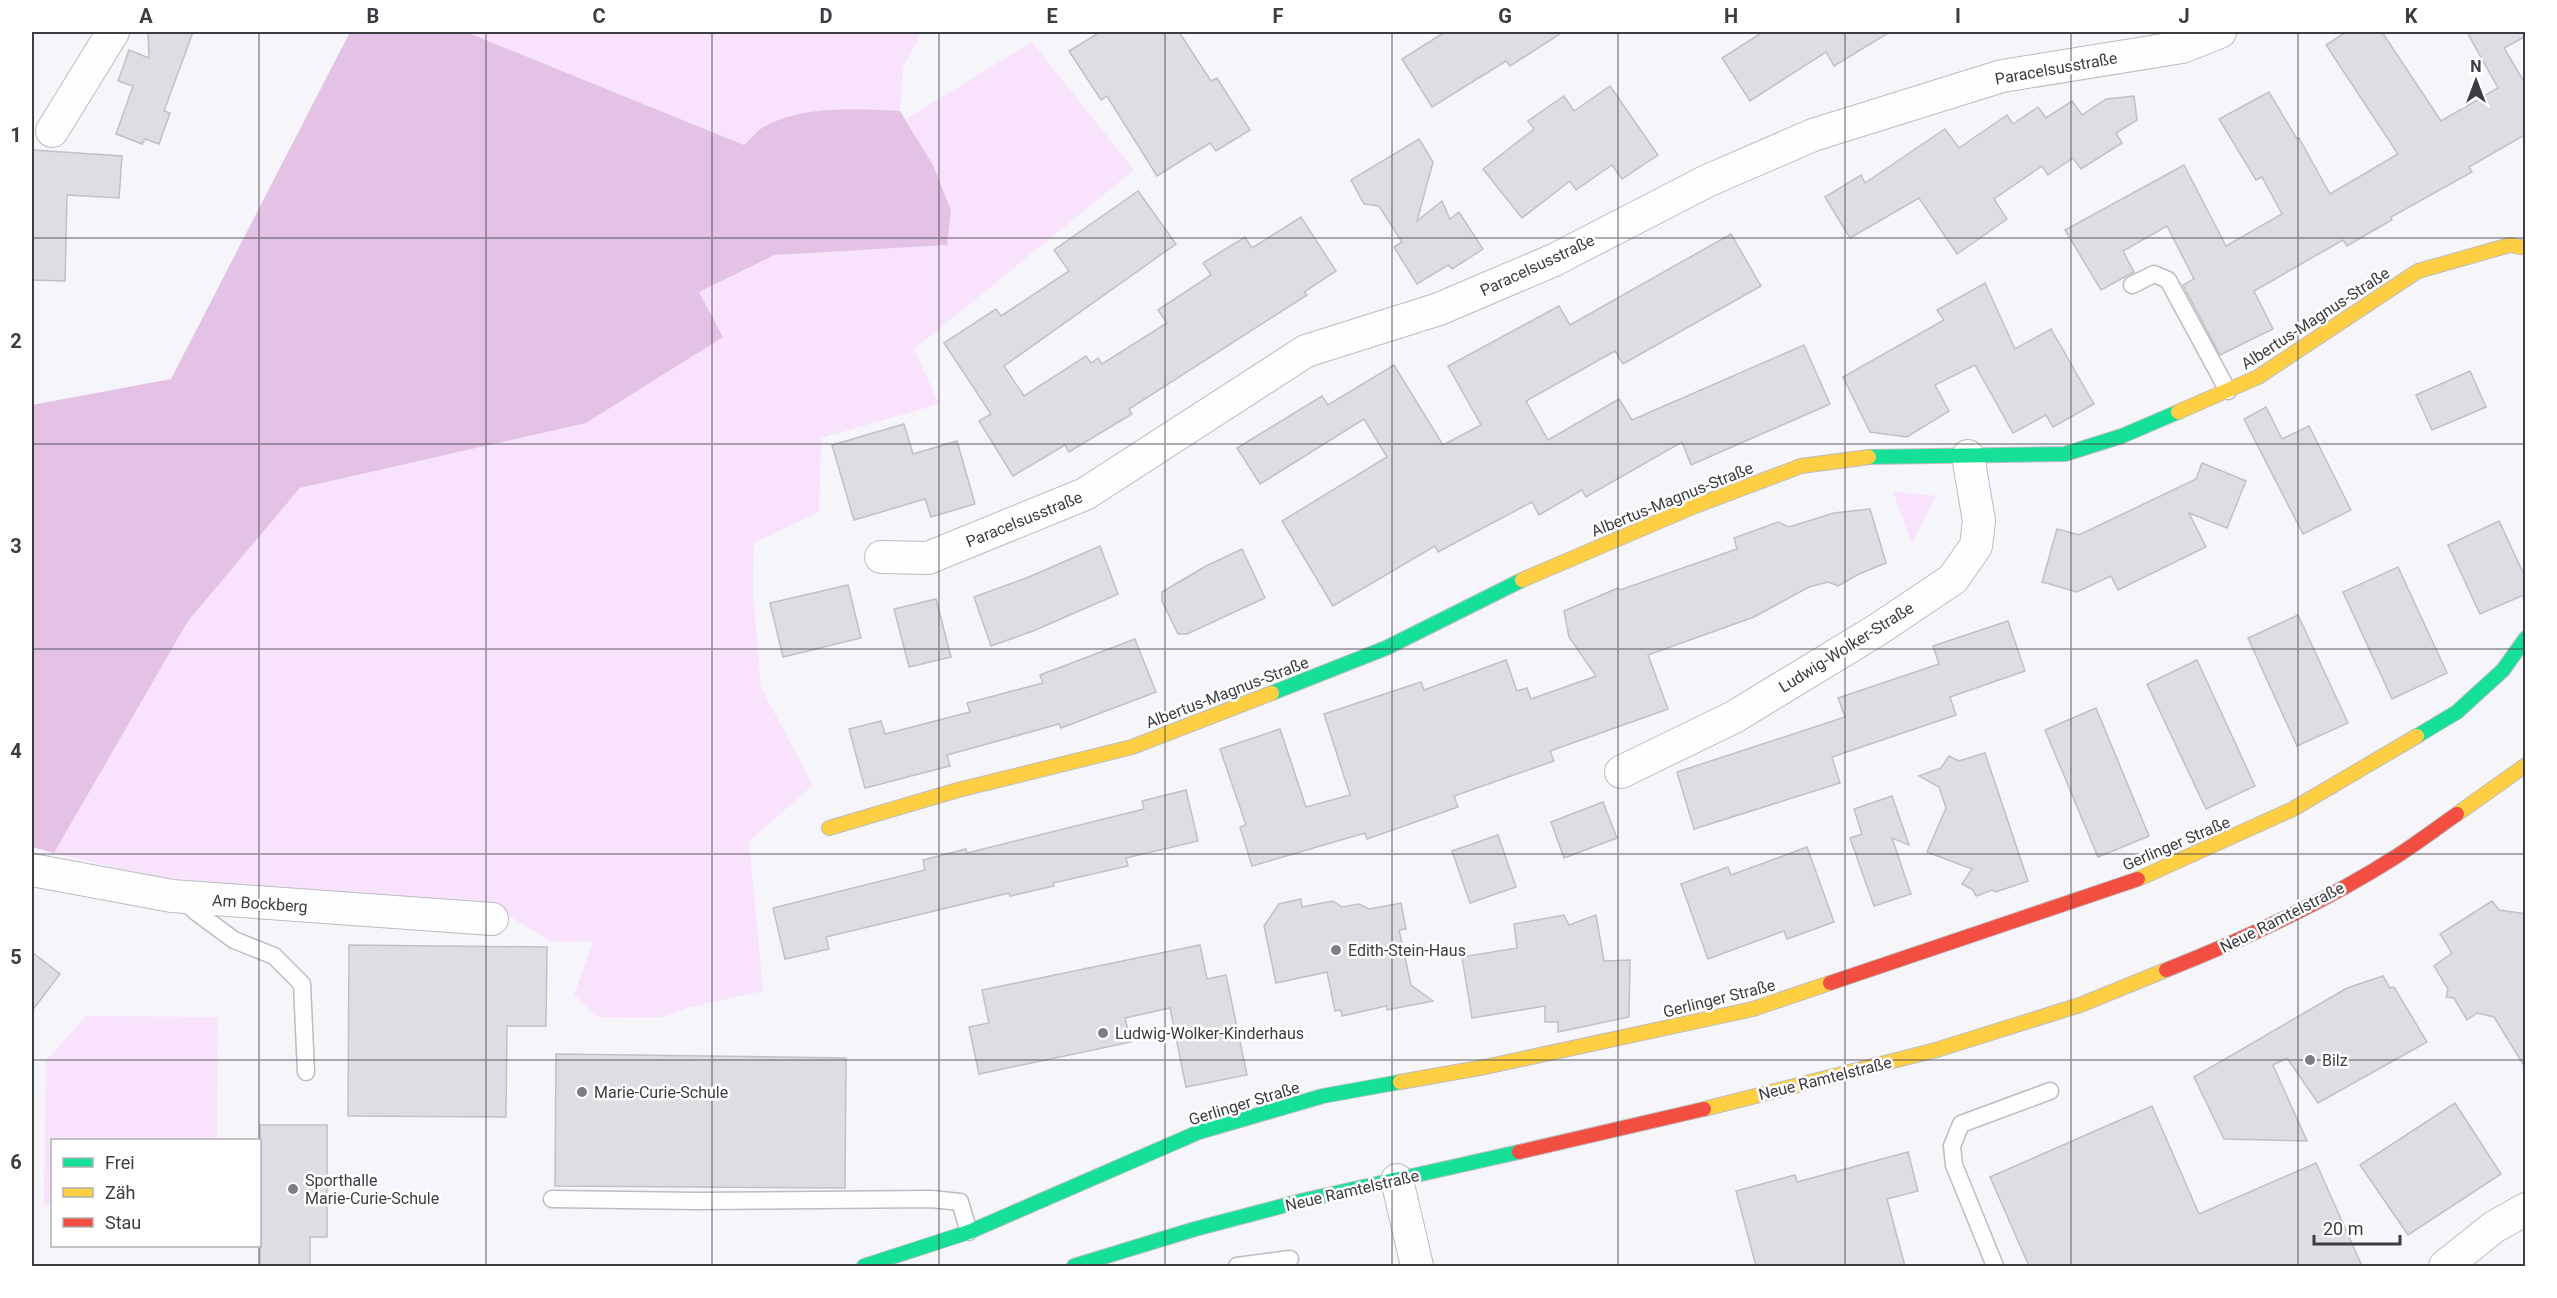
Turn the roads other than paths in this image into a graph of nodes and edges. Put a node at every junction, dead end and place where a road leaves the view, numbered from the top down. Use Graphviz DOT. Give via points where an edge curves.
graph roads {
  1 [pos="113,32"];
  2 [pos="2220,32"];
  3 [pos="52,131"];
  4 [pos="2526,248"];
  5 [pos="2132,285"];
  6 [pos="2228,391"];
  7 [pos="1968,456"];
  8 [pos="881,558"];
  9 [pos="2526,638"];
  10 [pos="2526,765"];
  11 [pos="1621,772"];
  12 [pos="829,828"];
  13 [pos="32,870"];
  14 [pos="182,897"];
  15 [pos="492,919"];
  16 [pos="306,1072"];
  17 [pos="2050,1091"];
  18 [pos="1397,1180"];
  19 [pos="552,1199"];
  20 [pos="2526,1209"];
  21 [pos="969,1232"];
  22 [pos="1290,1259"];
  23 [pos="864,1266"];
  24 [pos="1074,1266"];
  25 [pos="1237,1266"];
  26 [pos="1417,1266"];
  27 [pos="1995,1266"];
  28 [pos="2445,1266"];
  1 -- 3 [label="street"];
  2 -- 8 [label="street, Paracelsusstraße" via="2182,47 2002,76 1813,135 1707,181 1554,260 1439,309 1306,351 1085,494 928,558"];
  4 -- 6 [label="street, Albertus-Magnus-Straße" via="2510,245 2418,271 2258,377"];
  5 -- 6 [label="lane" via="2154,274 2168,280"];
  6 -- 7 [label="street, Albertus-Magnus-Straße" via="2122,436 2065,454"];
  7 -- 11 [label="street, Ludwig-Wolker-Straße" via="1979,521 1976,546 1953,579 1734,717"];
  7 -- 12 [label="street, Albertus-Magnus-Straße" via="1881,456 1801,465 1547,569 1386,648 1194,724 1132,747 958,790"];
  9 -- 21 [label="street, Gerlinger Straße" via="2503,670 2457,712 2293,809 2144,877 1754,1009 1614,1041 1323,1096 1199,1132"];
  10 -- 18 [label="street, Neue Ramtelstraße" via="2397,856 2312,903 2212,952 2080,1005 1936,1050 1628,1128"];
  13 -- 14 [label="street, Am Bockberg"];
  14 -- 15 [label="street, Am Bockberg"];
  14 -- 16 [label="lane" via="234,940 274,956 302,984"];
  17 -- 27 [label="lane" via="1961,1124 1952,1146 1954,1165"];
  18 -- 24 [label="street, Neue Ramtelstraße" via="1195,1229"];
  18 -- 26 [label="street"];
  19 -- 21 [label="lane" via="941,1200 960,1202"];
  20 -- 28 [label="street" via="2494,1227"];
  21 -- 23 [label="street, Gerlinger Straße"];
  22 -- 25 [label="lane"];
}
